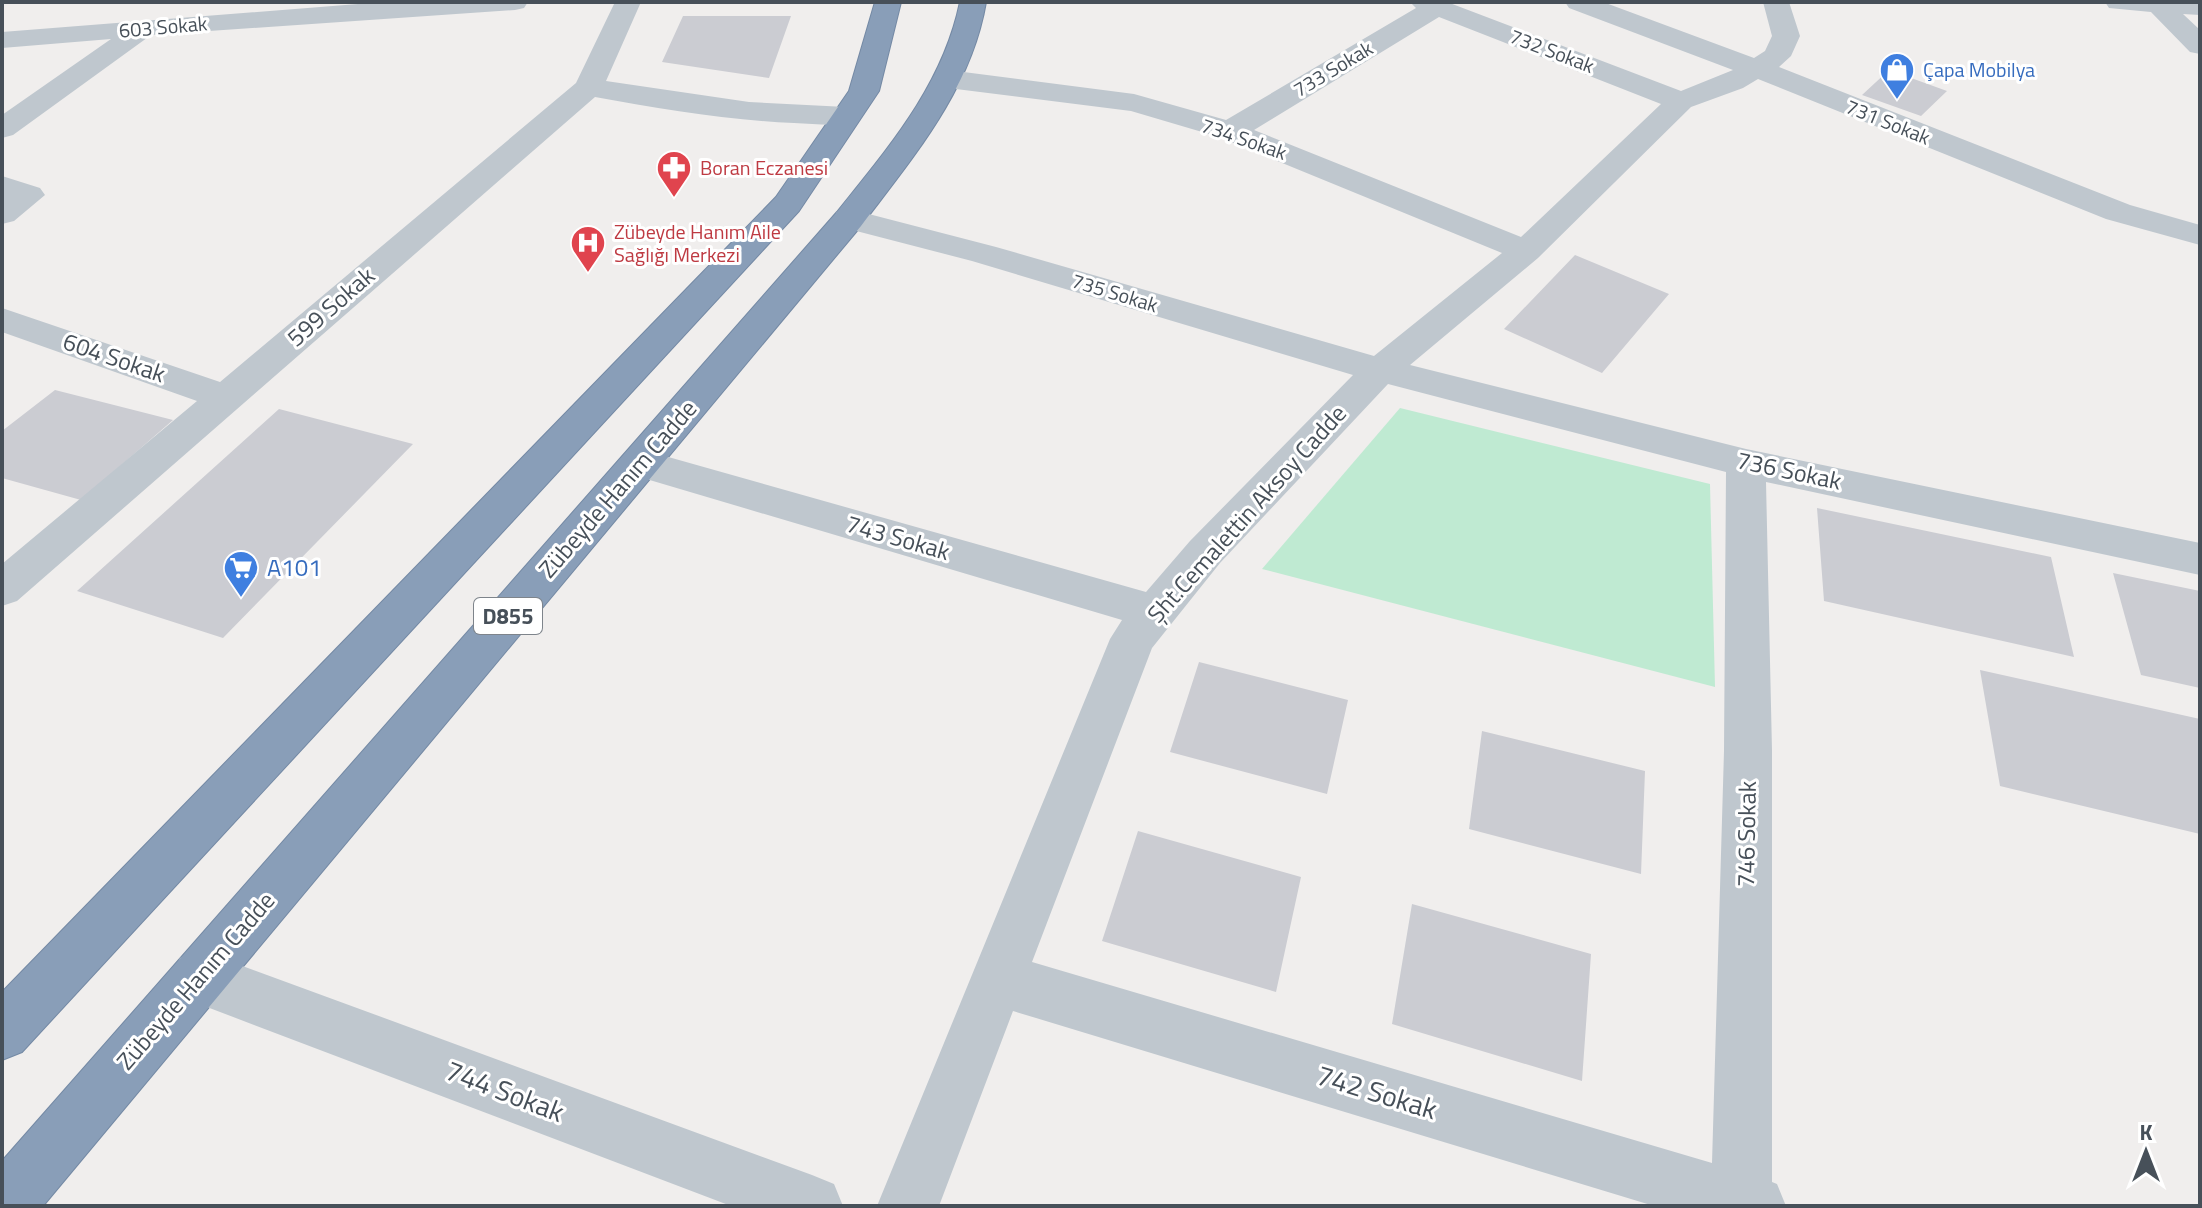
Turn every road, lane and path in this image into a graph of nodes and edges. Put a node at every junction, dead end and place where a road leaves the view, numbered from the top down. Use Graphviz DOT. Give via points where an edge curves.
graph roads {
  1 [pos="515,2"];
  2 [pos="628,2"];
  3 [pos="888,2"];
  4 [pos="973,2"];
  5 [pos="1578,2"];
  6 [pos="1776,2"];
  7 [pos="2118,2"];
  8 [pos="2156,2"];
  9 [pos="1430,5"];
  10 [pos="2200,7"];
  11 [pos="276,10"];
  12 [pos="143,29"];
  13 [pos="2,40"];
  14 [pos="2200,46"];
  15 [pos="1758,69"];
  16 [pos="948,79"];
  17 [pos="589,87"];
  18 [pos="1681,101"];
  19 [pos="846,116"];
  20 [pos="2,129"];
  21 [pos="1230,131"];
  22 [pos="2,186"];
  23 [pos="2,214"];
  24 [pos="849,219"];
  25 [pos="2200,235"];
  26 [pos="1526,251"];
  27 [pos="2,319"];
  28 [pos="1380,370"];
  29 [pos="227,398"];
  30 [pos="640,463"];
  31 [pos="1746,463"];
  32 [pos="2200,559"];
  33 [pos="2,589"];
  34 [pos="1155,612"];
  35 [pos="199,977"];
  36 [pos="998,979"];
  37 [pos="2,1032"];
  38 [pos="1746,1205"];
  39 [pos="3,1206"];
  40 [pos="812,1206"];
  41 [pos="908,1206"];
  1 -- 11 [label="street, 603 Sokak"];
  2 -- 17 [label="street, 599 Sokak"];
  3 -- 19 [label="highway" via="864,91"];
  4 -- 16 [label="highway, Zübeyde Hanım Cadde / D855" via="970,28"];
  5 -- 15 [label="street, 731 Sokak"];
  6 -- 15 [label="street" via="1786,36 1777,56"];
  7 -- 8 [label="street"];
  8 -- 10 [label="street"];
  8 -- 14 [label="street"];
  9 -- 18 [label="street, 732 Sokak"];
  9 -- 21 [label="street, 733 Sokak"];
  11 -- 12 [label="street, 603 Sokak"];
  12 -- 13 [label="street, 603 Sokak"];
  12 -- 20 [label="street"];
  15 -- 18 [label="street, Şht.Cemalettin Aksoy Cadde"];
  15 -- 25 [label="street, 731 Sokak" via="2118,212"];
  16 -- 21 [label="street, 734 Sokak" via="1134,103"];
  16 -- 24 [label="highway, Zübeyde Hanım Cadde / D855"];
  17 -- 19 [label="street" via="725,111"];
  17 -- 29 [label="street, 599 Sokak"];
  18 -- 26 [label="street, Şht.Cemalettin Aksoy Cadde"];
  19 -- 37 [label="highway" via="788,204"];
  21 -- 26 [label="street, 734 Sokak"];
  22 -- 23 [label="street" via="29,195"];
  24 -- 28 [label="street, 735 Sokak"];
  24 -- 30 [label="highway, Zübeyde Hanım Cadde / D855"];
  26 -- 28 [label="street, Şht.Cemalettin Aksoy Cadde"];
  27 -- 29 [label="street, 604 Sokak"];
  28 -- 31 [label="street, 736 Sokak"];
  28 -- 34 [label="street, Şht.Cemalettin Aksoy Cadde" via="1205,552"];
  29 -- 33 [label="street, 599 Sokak"];
  30 -- 34 [label="street, 743 Sokak"];
  30 -- 35 [label="highway, Zübeyde Hanım Cadde / D855"];
  31 -- 32 [label="street, 736 Sokak"];
  31 -- 38 [label="street, 746 Sokak"];
  34 -- 36 [label="street, Şht.Cemalettin Aksoy Cadde" via="1133,639"];
  35 -- 39 [label="highway, Zübeyde Hanım Cadde / D855"];
  35 -- 40 [label="street, 744 Sokak"];
  36 -- 38 [label="street, 742 Sokak"];
  36 -- 41 [label="street, Şht.Cemalettin Aksoy Cadde"];
}
